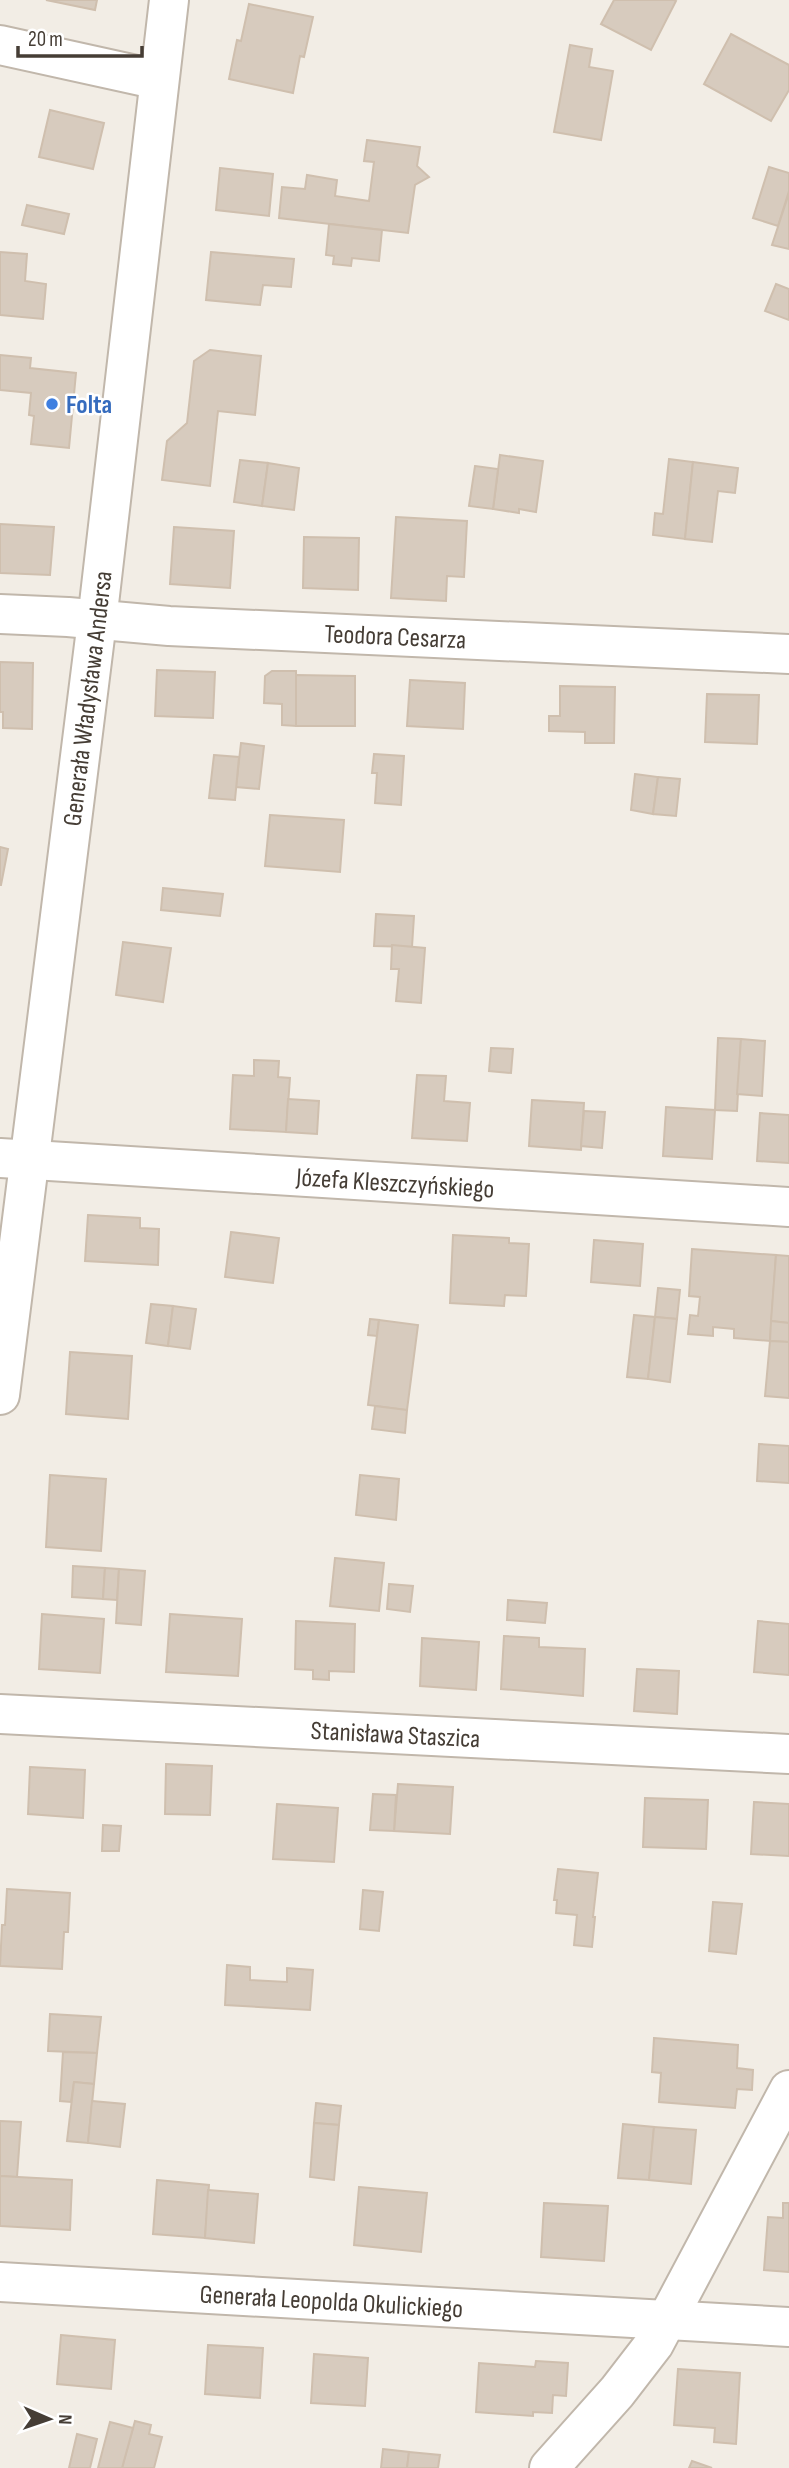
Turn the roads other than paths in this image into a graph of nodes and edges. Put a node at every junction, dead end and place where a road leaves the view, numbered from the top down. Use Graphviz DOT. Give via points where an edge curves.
graph roads {
  1 [pos="169,0"];
  2 [pos="0,45"];
  3 [pos="159,80"];
  4 [pos="0,614"];
  5 [pos="97,621"];
  6 [pos="789,654"];
  7 [pos="14,1159"];
  8 [pos="789,1207"];
  9 [pos="0,1395"];
  10 [pos="0,1714"];
  11 [pos="789,1754"];
  12 [pos="789,2090"];
  13 [pos="0,2282"];
  14 [pos="665,2321"];
  15 [pos="789,2327"];
  16 [pos="549,2468"];
  1 -- 3 [label="street, Generała Władysława Andersa"];
  2 -- 3 [label="street"];
  3 -- 5 [label="street, Generała Władysława Andersa"];
  4 -- 5 [label="street, Teodora Cesarza"];
  5 -- 6 [label="street, Teodora Cesarza"];
  5 -- 7 [label="street, Generała Władysława Andersa"];
  7 -- 8 [label="street, Józefa Kleszczyńskiego"];
  7 -- 9 [label="street, Generała Władysława Andersa"];
  10 -- 11 [label="street, Stanisława Staszica"];
  12 -- 14 [label="street"];
  13 -- 14 [label="street, Generała Leopolda Okulickiego"];
  14 -- 15 [label="street, Generała Leopolda Okulickiego"];
  14 -- 16 [label="street" via="654,2344 617,2392"];
}
